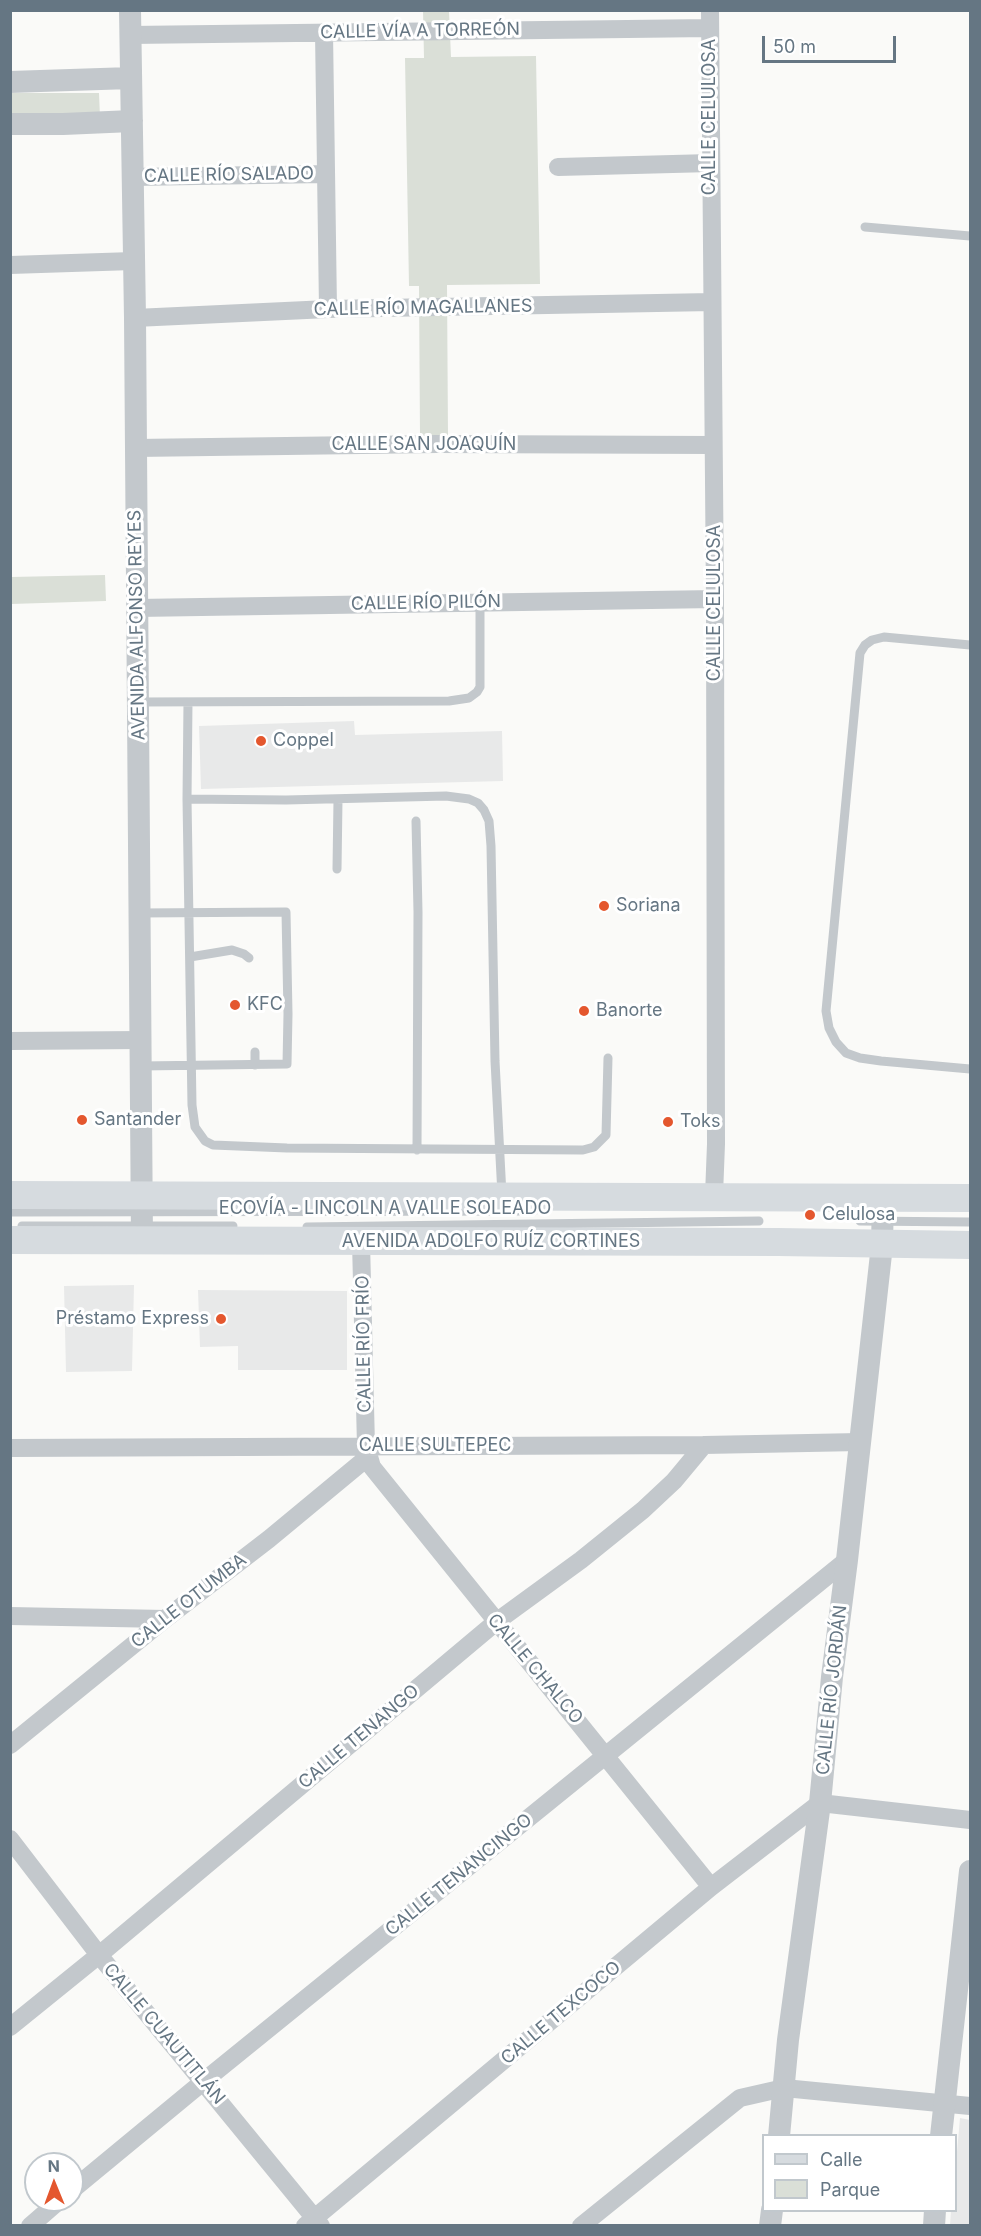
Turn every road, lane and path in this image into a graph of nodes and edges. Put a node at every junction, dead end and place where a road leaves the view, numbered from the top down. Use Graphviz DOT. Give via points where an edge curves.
graph roads {
  1 [pos="130,10"];
  2 [pos="710,19"];
  3 [pos="324,32"];
  4 [pos="130,35"];
  5 [pos="131,78"];
  6 [pos="10,81"];
  7 [pos="132,121"];
  8 [pos="10,124"];
  9 [pos="711,163"];
  10 [pos="558,167"];
  11 [pos="325,174"];
  12 [pos="132,177"];
  13 [pos="865,227"];
  14 [pos="970,236"];
  15 [pos="133,261"];
  16 [pos="10,265"];
  17 [pos="712,302"];
  18 [pos="328,309"];
  19 [pos="135,318"];
  20 [pos="713,445"];
  21 [pos="135,448"];
  22 [pos="715,599"];
  23 [pos="480,602"];
  24 [pos="137,608"];
  25 [pos="970,645"];
  26 [pos="137,702"];
  27 [pos="188,702"];
  28 [pos="187,799"];
  29 [pos="338,800"];
  30 [pos="416,821"];
  31 [pos="337,869"];
  32 [pos="140,913"];
  33 [pos="189,914"];
  34 [pos="190,957"];
  35 [pos="249,958"];
  36 [pos="141,1040"];
  37 [pos="10,1041"];
  38 [pos="255,1052"];
  39 [pos="608,1058"];
  40 [pos="192,1065"];
  41 [pos="255,1065"];
  42 [pos="141,1066"];
  43 [pos="970,1069"];
  44 [pos="500,1149"];
  45 [pos="417,1150"];
  46 [pos="10,1195"];
  47 [pos="502,1196"];
  48 [pos="714,1196"];
  49 [pos="970,1198"];
  50 [pos="539,1211"];
  51 [pos="10,1212"];
  52 [pos="883,1215"];
  53 [pos="142,1218"];
  54 [pos="759,1221"];
  55 [pos="860,1221"];
  56 [pos="970,1222"];
  57 [pos="10,1226"];
  58 [pos="249,1227"];
  59 [pos="297,1227"];
  60 [pos="10,1240"];
  61 [pos="361,1242"];
  62 [pos="970,1245"];
  63 [pos="860,1442"];
  64 [pos="704,1445"];
  65 [pos="10,1448"];
  66 [pos="367,1451"];
  67 [pos="847,1560"];
  68 [pos="10,1616"];
  69 [pos="165,1619"];
  70 [pos="496,1622"];
  71 [pos="10,1745"];
  72 [pos="607,1756"];
  73 [pos="820,1803"];
  74 [pos="970,1820"];
  75 [pos="10,1839"];
  76 [pos="970,1871"];
  77 [pos="711,1887"];
  78 [pos="99,1955"];
  79 [pos="965,1962"];
  80 [pos="10,2027"];
  81 [pos="204,2081"];
  82 [pos="784,2088"];
  83 [pos="944,2103"];
  84 [pos="970,2106"];
  85 [pos="779,2134"];
  86 [pos="941,2134"];
  87 [pos="84,2180"];
  88 [pos="46,2212"];
  89 [pos="314,2223"];
  90 [pos="30,2226"];
  91 [pos="581,2226"];
  1 -- 4 [label="street, AVENIDA ALFONSO REYES"];
  2 -- 3 [label="street, CALLE VÍA A TORREÓN"];
  2 -- 9 [label="street, CALLE CELULOSA"];
  3 -- 4 [label="street, CALLE VÍA A TORREÓN"];
  3 -- 11 [label="street"];
  4 -- 5 [label="street, AVENIDA ALFONSO REYES"];
  5 -- 6 [label="street"];
  5 -- 7 [label="street, AVENIDA ALFONSO REYES"];
  7 -- 8 [label="street"];
  7 -- 12 [label="street, AVENIDA ALFONSO REYES"];
  9 -- 10 [label="street"];
  9 -- 17 [label="street, CALLE CELULOSA"];
  11 -- 12 [label="street, CALLE RÍO SALADO"];
  11 -- 18 [label="street"];
  12 -- 15 [label="street, AVENIDA ALFONSO REYES"];
  13 -- 14 [label="lane"];
  15 -- 16 [label="street"];
  15 -- 19 [label="street, AVENIDA ALFONSO REYES"];
  17 -- 18 [label="street, CALLE RÍO MAGALLANES"];
  17 -- 20 [label="street, CALLE CELULOSA"];
  18 -- 19 [label="street, CALLE RÍO MAGALLANES"];
  19 -- 21 [label="street, AVENIDA ALFONSO REYES"];
  20 -- 21 [label="street, CALLE SAN JOAQUÍN"];
  20 -- 22 [label="street, CALLE CELULOSA"];
  21 -- 24 [label="street, AVENIDA ALFONSO REYES"];
  22 -- 23 [label="street, CALLE RÍO PILÓN"];
  22 -- 48 [label="street, CALLE CELULOSA"];
  23 -- 24 [label="street, CALLE RÍO PILÓN"];
  23 -- 27 [label="lane" via="480,687 469,698"];
  24 -- 26 [label="street, AVENIDA ALFONSO REYES"];
  25 -- 43 [label="lane" via="884,637 872,640 860,653 826,1011 829,1028 846,1053 881,1061"];
  26 -- 27 [label="lane"];
  26 -- 32 [label="street, AVENIDA ALFONSO REYES"];
  27 -- 28 [label="lane"];
  28 -- 29 [label="lane"];
  28 -- 33 [label="lane"];
  29 -- 31 [label="lane"];
  29 -- 44 [label="lane" via="460,797 478,803 484,810 491,846"];
  30 -- 45 [label="lane"];
  32 -- 33 [label="lane"];
  32 -- 36 [label="street, AVENIDA ALFONSO REYES"];
  33 -- 34 [label="lane"];
  33 -- 41 [label="lane" via="286,912 287,1064"];
  34 -- 35 [label="lane" via="232,950"];
  34 -- 40 [label="lane"];
  36 -- 37 [label="street"];
  36 -- 42 [label="street, AVENIDA ALFONSO REYES"];
  38 -- 41 [label="lane"];
  39 -- 44 [label="lane" via="608,1122 601,1142 570,1152"];
  40 -- 41 [label="lane"];
  40 -- 42 [label="lane"];
  40 -- 45 [label="lane" via="195,1127 213,1145"];
  42 -- 53 [label="street, AVENIDA ALFONSO REYES"];
  44 -- 45 [label="lane"];
  44 -- 47 [label="lane"];
  46 -- 53 [label="main road, AVENIDA ADOLFO RUÍZ CORTINES"];
  47 -- 48 [label="main road, AVENIDA ADOLFO RUÍZ CORTINES"];
  47 -- 53 [label="main road, AVENIDA ADOLFO RUÍZ CORTINES"];
  48 -- 52 [label="main road, AVENIDA ADOLFO RUÍZ CORTINES"];
  49 -- 52 [label="main road, AVENIDA ADOLFO RUÍZ CORTINES"];
  50 -- 53 [label="lane"];
  51 -- 53 [label="lane"];
  52 -- 55 [label="lane"];
  52 -- 56 [label="lane"];
  52 -- 61 [label="main road, AVENIDA ADOLFO RUÍZ CORTINES" via="778,1242"];
  52 -- 62 [label="main road, AVENIDA ADOLFO RUÍZ CORTINES"];
  52 -- 63 [label="street, CALLE RÍO JORDÁN"];
  53 -- 57 [label="lane, ECOVÍA - LINCOLN A VALLE SOLEADO"];
  53 -- 58 [label="lane, ECOVÍA - LINCOLN A VALLE SOLEADO"];
  53 -- 60 [label="main road, AVENIDA ADOLFO RUÍZ CORTINES"];
  53 -- 61 [label="main road, AVENIDA ADOLFO RUÍZ CORTINES"];
  54 -- 59 [label="lane, ECOVÍA - LINCOLN A VALLE SOLEADO"];
  61 -- 66 [label="street, CALLE RÍO FRÍO"];
  63 -- 64 [label="street, CALLE SULTEPEC"];
  63 -- 67 [label="street, CALLE RÍO JORDÁN"];
  64 -- 66 [label="street, CALLE SULTEPEC"];
  64 -- 70 [label="street, CALLE TENANGO" via="674,1481 643,1509"];
  65 -- 66 [label="street, CALLE SULTEPEC"];
  66 -- 69 [label="street, CALLE OTUMBA" via="269,1539"];
  66 -- 70 [label="street, CALLE CHALCO" via="372,1467"];
  67 -- 72 [label="street, CALLE TENANCINGO"];
  67 -- 73 [label="street, CALLE RÍO JORDÁN"];
  68 -- 69 [label="street"];
  69 -- 71 [label="street, CALLE OTUMBA"];
  70 -- 72 [label="street, CALLE CHALCO"];
  70 -- 78 [label="street, CALLE TENANGO"];
  72 -- 77 [label="street, CALLE CHALCO"];
  72 -- 81 [label="street, CALLE TENANCINGO"];
  73 -- 74 [label="street"];
  73 -- 77 [label="street, CALLE TEXCOCO"];
  73 -- 82 [label="street, CALLE RÍO JORDÁN"];
  75 -- 78 [label="street, CALLE CUAUTITLÁN"];
  76 -- 79 [label="street"];
  77 -- 89 [label="street, CALLE TEXCOCO"];
  78 -- 80 [label="street, CALLE TENANGO"];
  78 -- 81 [label="street, CALLE CUAUTITLÁN"];
  79 -- 83 [label="street"];
  81 -- 87 [label="street, CALLE TENANCINGO"];
  81 -- 89 [label="street, CALLE CUAUTITLÁN"];
  82 -- 83 [label="street"];
  82 -- 85 [label="street, CALLE RÍO JORDÁN"];
  82 -- 91 [label="street" via="740,2098"];
  83 -- 84 [label="street"];
  83 -- 86 [label="street"];
  88 -- 90 [label="street"];
}
